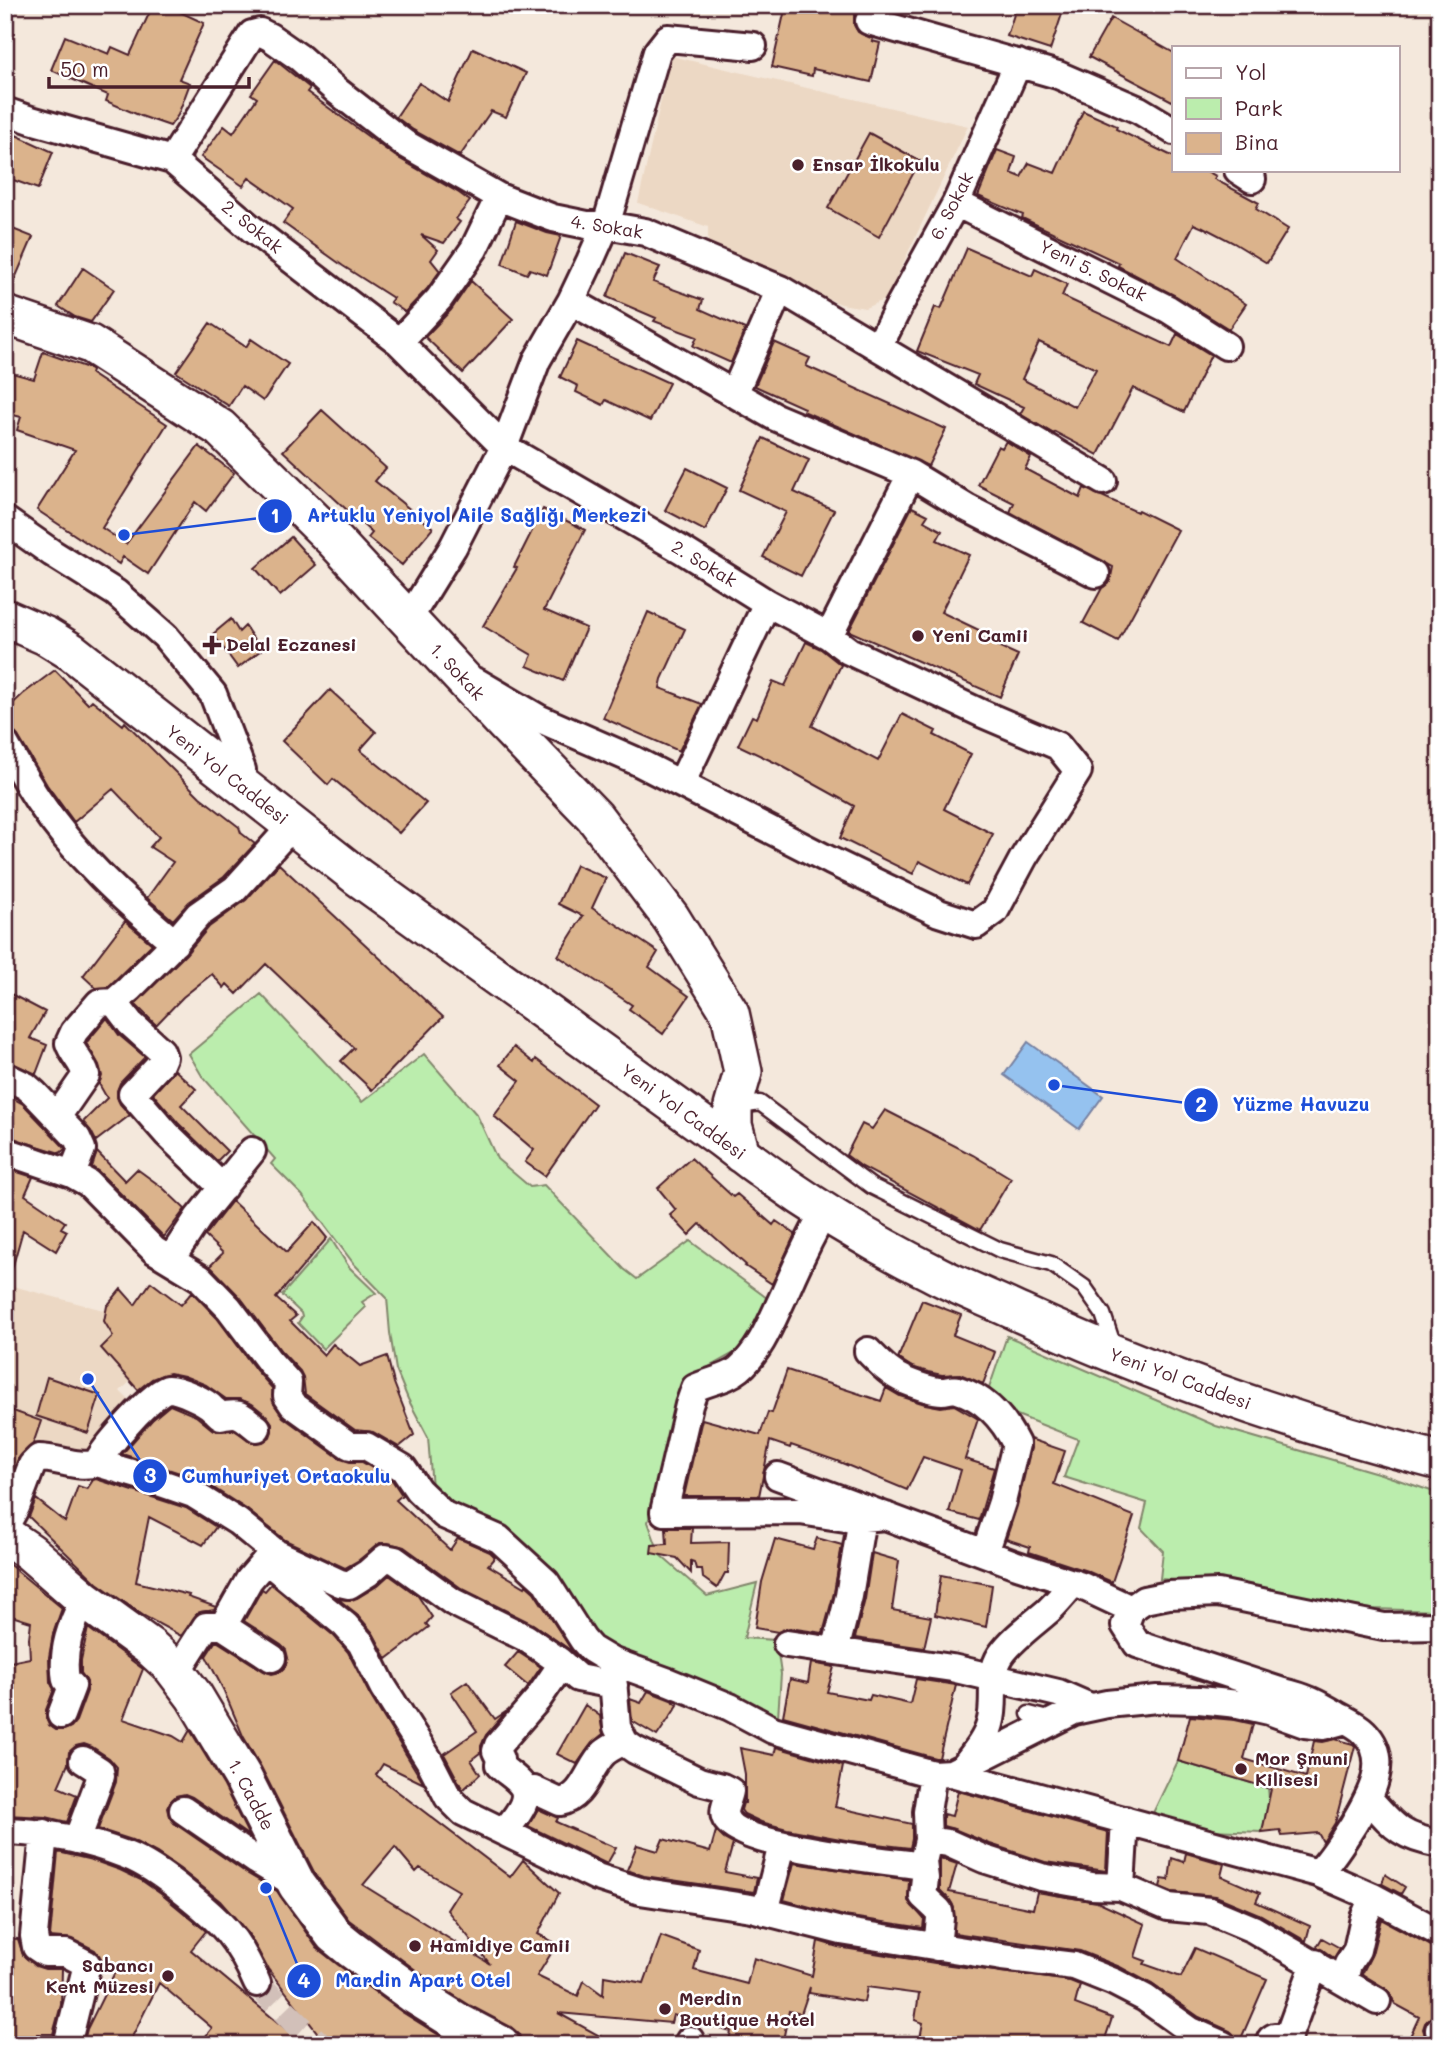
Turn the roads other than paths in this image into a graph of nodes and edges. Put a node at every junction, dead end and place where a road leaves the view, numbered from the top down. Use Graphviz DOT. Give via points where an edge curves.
graph roads {
  1 [pos="869,21"];
  2 [pos="753,46"];
  3 [pos="1018,63"];
  4 [pos="5,111"];
  5 [pos="1172,130"];
  6 [pos="173,160"];
  7 [pos="499,197"];
  8 [pos="956,203"];
  9 [pos="606,225"];
  10 [pos="780,289"];
  11 [pos="571,301"];
  12 [pos="5,315"];
  13 [pos="399,342"];
  14 [pos="879,346"];
  15 [pos="1226,346"];
  16 [pos="734,394"];
  17 [pos="504,447"];
  18 [pos="911,474"];
  19 [pos="1103,481"];
  20 [pos="5,520"];
  21 [pos="1096,574"];
  22 [pos="5,601"];
  23 [pos="767,603"];
  24 [pos="5,618"];
  25 [pos="408,620"];
  26 [pos="829,636"];
  27 [pos="454,668"];
  28 [pos="5,744"];
  29 [pos="242,770"];
  30 [pos="681,784"];
  31 [pos="281,838"];
  32 [pos="174,943"];
  33 [pos="114,1002"];
  34 [pos="5,1076"];
  35 [pos="57,1117"];
  36 [pos="736,1129"];
  37 [pos="5,1151"];
  38 [pos="252,1151"];
  39 [pos="72,1174"];
  40 [pos="223,1188"];
  41 [pos="824,1213"];
  42 [pos="171,1259"];
  43 [pos="868,1351"];
  44 [pos="257,1428"];
  45 [pos="1440,1442"];
  46 [pos="1440,1461"];
  47 [pos="97,1463"];
  48 [pos="778,1476"];
  49 [pos="874,1517"];
  50 [pos="5,1527"];
  51 [pos="5,1535"];
  52 [pos="985,1553"];
  53 [pos="270,1555"];
  54 [pos="1074,1583"];
  55 [pos="84,1599"];
  56 [pos="1131,1609"];
  57 [pos="223,1626"];
  58 [pos="1440,1626"];
  59 [pos="787,1644"];
  60 [pos="835,1651"];
  61 [pos="272,1658"];
  62 [pos="562,1664"];
  63 [pos="176,1673"];
  64 [pos="613,1673"];
  65 [pos="993,1678"];
  66 [pos="1090,1707"];
  67 [pos="1028,1714"];
  68 [pos="61,1715"];
  69 [pos="1346,1720"];
  70 [pos="1053,1722"];
  71 [pos="624,1741"];
  72 [pos="83,1760"];
  73 [pos="950,1771"];
  74 [pos="525,1792"];
  75 [pos="1369,1799"];
  76 [pos="183,1810"];
  77 [pos="1125,1820"];
  78 [pos="5,1831"];
  79 [pos="504,1832"];
  80 [pos="44,1833"];
  81 [pos="77,1840"];
  82 [pos="1440,1844"];
  83 [pos="782,1845"];
  84 [pos="925,1853"];
  85 [pos="1318,1873"];
  86 [pos="297,1885"];
  87 [pos="1121,1887"];
  88 [pos="1373,1897"];
  89 [pos="765,1912"];
  90 [pos="1440,1933"];
  91 [pos="937,1947"];
  92 [pos="1315,1964"];
  93 [pos="1345,1981"];
  94 [pos="257,1983"];
  95 [pos="1377,2001"];
  96 [pos="67,2045"];
  97 [pos="501,2045"];
  98 [pos="1223,2045"];
  99 [pos="1271,2045"];
  1 -- 3 [label="street"];
  2 -- 9 [label="street" via="668,38 657,52"];
  3 -- 5 [label="street" via="1139,110"];
  3 -- 8 [label="street, 6. Sokak"];
  4 -- 6 [label="street, 2. Sokak"];
  6 -- 7 [label="street, 4. Sokak" via="252,34 260,33 300,58 404,144"];
  6 -- 13 [label="street, 2. Sokak" via="252,229"];
  7 -- 9 [label="street, 4. Sokak" via="553,218"];
  7 -- 13 [label="street" via="474,249 439,299"];
  8 -- 14 [label="street, 6. Sokak"];
  8 -- 15 [label="street, Yeni 5. Sokak" via="1168,309"];
  9 -- 10 [label="street, 4. Sokak" via="646,232"];
  9 -- 11 [label="street"];
  10 -- 14 [label="street, 4. Sokak"];
  10 -- 16 [label="street"];
  11 -- 16 [label="street"];
  11 -- 17 [label="street" via="537,360"];
  12 -- 25 [label="main road, 1. Sokak" via="90,344 220,428"];
  13 -- 17 [label="street, 2. Sokak"];
  14 -- 19 [label="street, 4. Sokak"];
  16 -- 18 [label="street" via="775,417"];
  17 -- 23 [label="street, 2. Sokak"];
  17 -- 25 [label="street" via="453,547"];
  18 -- 21 [label="street"];
  18 -- 26 [label="street"];
  20 -- 29 [label="street" via="116,593 165,636 213,694"];
  22 -- 29 [label="main road, Yeni Yol Caddesi" via="42,615 82,640"];
  23 -- 26 [label="street, 2. Sokak"];
  23 -- 30 [label="street"];
  24 -- 36 [label="main road, Yeni Yol Caddesi" via="72,652 358,877"];
  25 -- 27 [label="main road, 1. Sokak"];
  26 -- 30 [label="street, 2. Sokak" via="861,657 1058,746 1078,771 995,911 976,925 939,913"];
  27 -- 30 [label="street" via="540,719"];
  27 -- 36 [label="main road, 1. Sokak" via="594,816 671,918 730,1013 743,1072"];
  28 -- 32 [label="street" via="37,799 86,861"];
  29 -- 36 [label="main road, Yeni Yol Caddesi"];
  31 -- 32 [label="street" via="235,889 198,915"];
  32 -- 33 [label="street"];
  33 -- 35 [label="street" via="99,1003 74,1032 70,1048 86,1075"];
  33 -- 40 [label="street" via="163,1057 132,1094"];
  34 -- 35 [label="street" via="26,1086"];
  35 -- 39 [label="street" via="82,1149"];
  36 -- 41 [label="main road, Yeni Yol Caddesi"];
  36 -- 45 [label="main road, Yeni Yol Caddesi" via="804,1179 959,1270 1111,1338 1251,1391"];
  37 -- 39 [label="street"];
  38 -- 40 [label="street"];
  39 -- 42 [label="street" via="89,1184 154,1250"];
  40 -- 42 [label="street"];
  41 -- 46 [label="main road, Yeni Yol Caddesi" via="933,1273 1090,1345 1305,1424"];
  41 -- 49 [label="street" via="768,1331 751,1355 725,1378 695,1388 664,1512 800,1511 852,1519"];
  42 -- 64 [label="street" via="200,1278 229,1308 288,1382 287,1396 293,1405 350,1446 366,1446 403,1468 444,1515 499,1539 546,1582 583,1640"];
  43 -- 52 [label="street" via="908,1382 942,1391 956,1389 978,1398 1011,1433 1016,1444"];
  44 -- 47 [label="street" via="239,1414 221,1416 195,1397 169,1389 133,1417"];
  47 -- 50 [label="street" via="78,1465 38,1458"];
  47 -- 53 [label="street" via="193,1494 238,1522"];
  48 -- 49 [label="street"];
  49 -- 52 [label="street"];
  49 -- 60 [label="street"];
  51 -- 55 [label="main road, 1. Cadde"];
  52 -- 54 [label="street"];
  53 -- 57 [label="street" via="249,1580"];
  53 -- 62 [label="street" via="349,1585 385,1558 394,1560 453,1602 526,1638"];
  53 -- 79 [label="street" via="361,1643 448,1797 463,1812"];
  54 -- 56 [label="street"];
  54 -- 65 [label="street" via="1001,1656"];
  55 -- 63 [label="main road, 1. Cadde" via="150,1647"];
  55 -- 68 [label="street" via="65,1650 66,1680 72,1686"];
  56 -- 58 [label="street" via="1144,1600 1169,1595 1218,1593 1384,1627"];
  56 -- 69 [label="street" via="1125,1625 1137,1644 1306,1697"];
  57 -- 61 [label="street"];
  57 -- 63 [label="street" via="206,1626"];
  59 -- 60 [label="street"];
  60 -- 65 [label="street"];
  62 -- 64 [label="street" via="578,1678"];
  62 -- 74 [label="street" via="496,1751 499,1765"];
  63 -- 86 [label="main road, 1. Cadde" via="242,1776"];
  64 -- 71 [label="street" via="618,1727"];
  64 -- 73 [label="street" via="669,1682 773,1730"];
  65 -- 66 [label="street" via="1058,1693"];
  65 -- 73 [label="street" via="990,1723 982,1743"];
  66 -- 69 [label="street" via="1157,1699 1199,1700 1269,1711 1305,1724 1324,1726"];
  66 -- 70 [label="street"];
  67 -- 70 [label="lane"];
  69 -- 75 [label="street" via="1363,1730 1379,1762"];
  70 -- 73 [label="street"];
  71 -- 74 [label="street" via="604,1753 572,1798 560,1802 534,1790"];
  71 -- 83 [label="street" via="699,1781 730,1791 725,1816 730,1824"];
  72 -- 81 [label="street" via="101,1776"];
  73 -- 77 [label="street"];
  73 -- 84 [label="street" via="927,1812"];
  74 -- 79 [label="street" via="523,1806"];
  75 -- 82 [label="street" via="1396,1829"];
  75 -- 85 [label="street"];
  76 -- 86 [label="street"];
  77 -- 85 [label="street"];
  77 -- 87 [label="street"];
  78 -- 80 [label="street"];
  79 -- 89 [label="street" via="597,1877 640,1891"];
  80 -- 81 [label="street"];
  80 -- 96 [label="street" via="36,1947 45,1953 66,1953 87,1964"];
  81 -- 94 [label="street" via="128,1855 163,1875 216,1917 240,1947"];
  83 -- 84 [label="street"];
  83 -- 89 [label="street"];
  84 -- 87 [label="street" via="948,1843 1041,1877"];
  84 -- 91 [label="street" via="923,1896 939,1911"];
  85 -- 88 [label="street"];
  86 -- 97 [label="main road, 1. Cadde" via="324,1923 350,1948 412,1994"];
  87 -- 92 [label="street" via="1168,1908 1210,1911"];
  88 -- 90 [label="street"];
  88 -- 93 [label="street"];
  89 -- 91 [label="street"];
  91 -- 98 [label="street" via="1074,1966 1145,1998 1191,2031"];
  92 -- 93 [label="street"];
  92 -- 99 [label="street" via="1288,2037 1274,2037"];
  93 -- 95 [label="street"];
}
